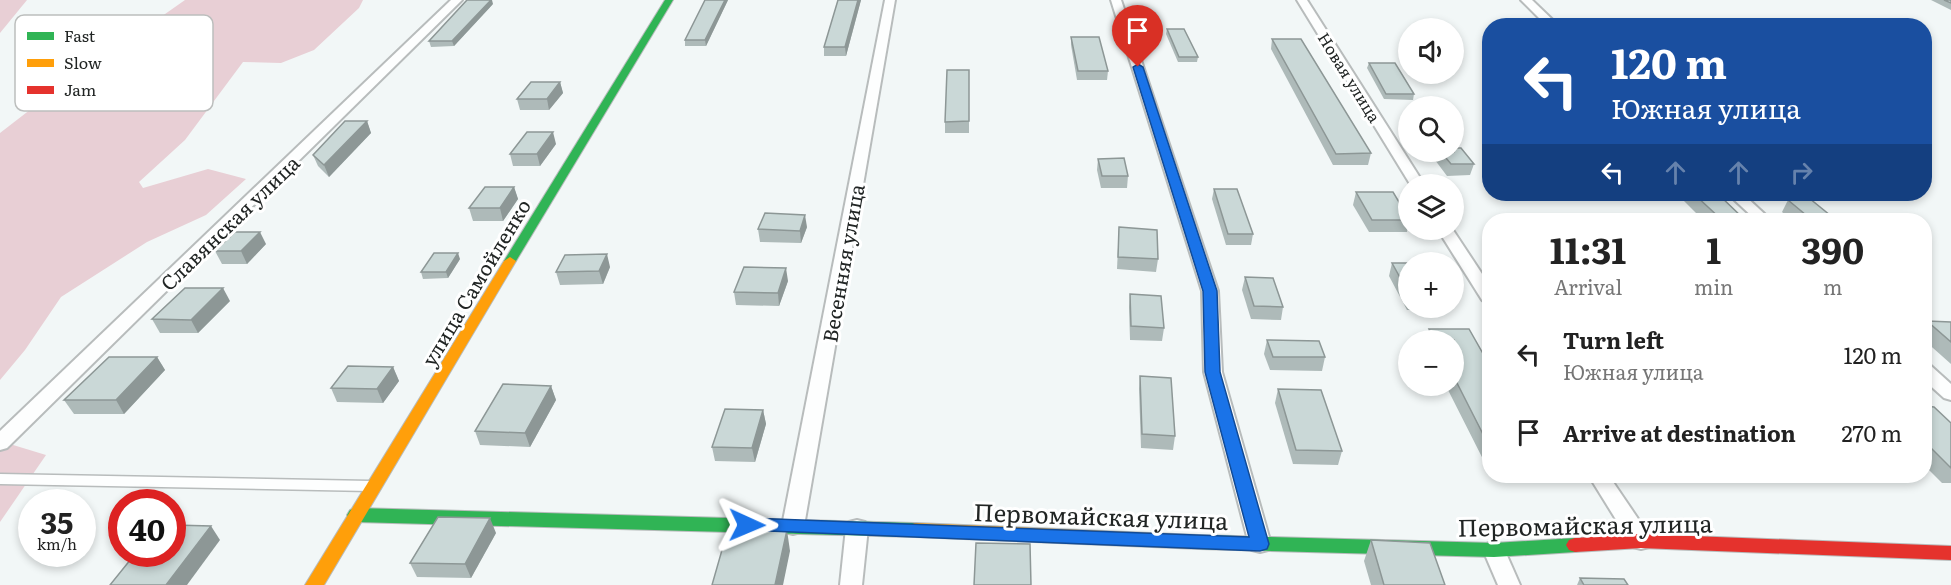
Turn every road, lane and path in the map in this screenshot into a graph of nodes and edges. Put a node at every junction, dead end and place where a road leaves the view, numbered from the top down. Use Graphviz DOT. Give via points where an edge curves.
graph roads {
  1 [pos="457,0"];
  2 [pos="669,0"];
  3 [pos="890,0"];
  4 [pos="1116,0"];
  5 [pos="1302,0"];
  6 [pos="1526,0"];
  7 [pos="1545,18"];
  8 [pos="1411,174"];
  9 [pos="1743,201"];
  10 [pos="1756,213"];
  11 [pos="1451,240"];
  12 [pos="1482,288"];
  13 [pos="1932,376"];
  14 [pos="1951,394"];
  15 [pos="0,443"];
  16 [pos="0,479"];
  17 [pos="1604,483"];
  18 [pos="374,486"];
  19 [pos="356,515"];
  20 [pos="793,526"];
  21 [pos="857,528"];
  22 [pos="1641,541"];
  23 [pos="1260,544"];
  24 [pos="1494,550"];
  25 [pos="1951,553"];
  26 [pos="314,585"];
  27 [pos="851,585"];
  28 [pos="1509,585"];
  1 -- 15 [label="street, Славянская улица"];
  2 -- 18 [label="street, улица Самойленко"];
  3 -- 20 [label="street, Весенняя улица"];
  4 -- 23 [label="street" via="1210,291 1213,372"];
  5 -- 8 [label="street, Новая улица"];
  6 -- 7 [label="street"];
  9 -- 10 [label="street"];
  11 -- 12 [label="street"];
  13 -- 14 [label="street"];
  16 -- 18 [label="lane"];
  17 -- 22 [label="street"];
  18 -- 19 [label="street, улица Самойленко"];
  19 -- 20 [label="street, Первомайская улица"];
  19 -- 26 [label="street, улица Самойленко"];
  20 -- 21 [label="street, Первомайская улица"];
  21 -- 23 [label="street, Первомайская улица"];
  21 -- 27 [label="street"];
  22 -- 24 [label="street, Первомайская улица"];
  22 -- 25 [label="street, Первомайская улица"];
  23 -- 24 [label="street, Первомайская улица"];
  24 -- 28 [label="street"];
}
